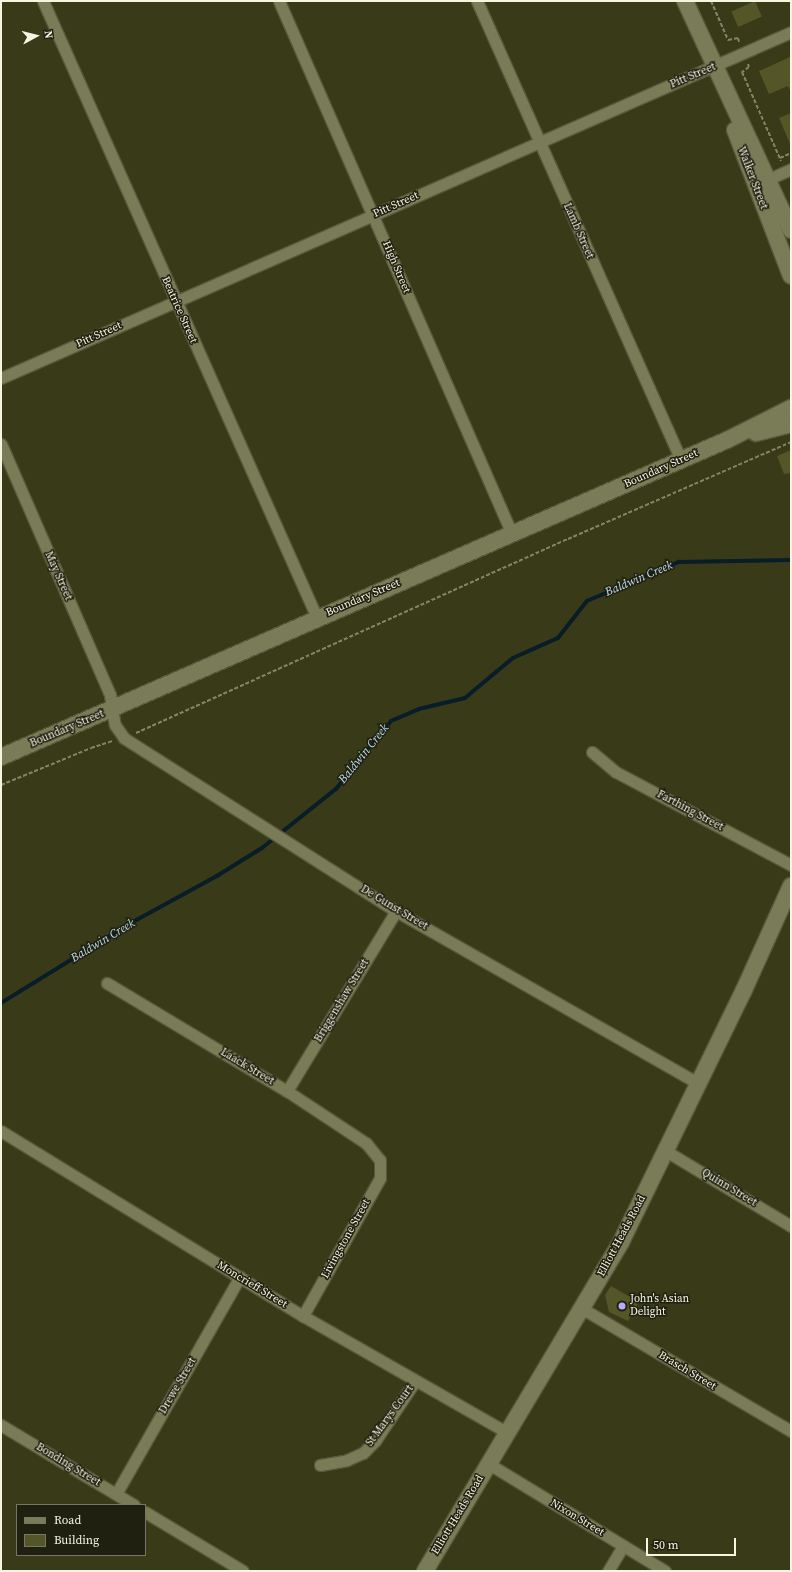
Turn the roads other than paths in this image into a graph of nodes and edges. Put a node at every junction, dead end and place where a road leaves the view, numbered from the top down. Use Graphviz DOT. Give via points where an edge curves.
graph roads {
  1 [pos="43,1"];
  2 [pos="279,1"];
  3 [pos="477,1"];
  4 [pos="685,1"];
  5 [pos="791,32"];
  6 [pos="716,72"];
  7 [pos="539,142"];
  8 [pos="791,169"];
  9 [pos="761,182"];
  10 [pos="373,215"];
  11 [pos="791,230"];
  12 [pos="791,276"];
  13 [pos="176,302"];
  14 [pos="1,378"];
  15 [pos="791,408"];
  16 [pos="791,424"];
  17 [pos="727,440"];
  18 [pos="1,444"];
  19 [pos="681,460"];
  20 [pos="512,534"];
  21 [pos="317,618"];
  22 [pos="112,709"];
  23 [pos="592,752"];
  24 [pos="1,757"];
  25 [pos="791,865"];
  26 [pos="791,886"];
  27 [pos="396,910"];
  28 [pos="106,983"];
  29 [pos="698,1083"];
  30 [pos="288,1090"];
  31 [pos="1,1131"];
  32 [pos="666,1151"];
  33 [pos="380,1160"];
  34 [pos="791,1226"];
  35 [pos="240,1277"];
  36 [pos="583,1309"];
  37 [pos="303,1316"];
  38 [pos="415,1381"];
  39 [pos="1,1425"];
  40 [pos="506,1432"];
  41 [pos="791,1432"];
  42 [pos="489,1464"];
  43 [pos="320,1465"];
  44 [pos="116,1494"];
  45 [pos="132,1504"];
  46 [pos="146,1513"];
  47 [pos="623,1546"];
  48 [pos="243,1571"];
  49 [pos="425,1571"];
  50 [pos="608,1571"];
  51 [pos="666,1571"];
  1 -- 13 [label="street, Beatrice Street"];
  2 -- 10 [label="street, High Street"];
  3 -- 7 [label="street, Lamb Street"];
  4 -- 6 [label="street, Walker Street"];
  5 -- 6 [label="street, Pitt Street"];
  6 -- 7 [label="street, Pitt Street"];
  6 -- 9 [label="street, Walker Street"];
  7 -- 10 [label="street, Pitt Street"];
  7 -- 19 [label="street, Lamb Street"];
  8 -- 9 [label="street"];
  9 -- 11 [label="street, Walker Street"];
  9 -- 12 [label="street, Walker Street"];
  10 -- 13 [label="street, Pitt Street"];
  10 -- 20 [label="street, High Street"];
  13 -- 14 [label="street, Pitt Street"];
  13 -- 21 [label="street, Beatrice Street"];
  15 -- 17 [label="street, Boundary Street"];
  16 -- 17 [label="street, Boundary Street"];
  17 -- 19 [label="street, Boundary Street"];
  18 -- 22 [label="street, May Street" via="110,695"];
  19 -- 20 [label="street, Boundary Street"];
  20 -- 21 [label="street, Boundary Street"];
  21 -- 22 [label="street, Boundary Street"];
  22 -- 24 [label="street, Boundary Street"];
  22 -- 27 [label="street, De Gunst Street" via="119,733 132,744"];
  23 -- 25 [label="street, Farthing Street" via="616,772"];
  26 -- 29 [label="street, Elliott Heads Road"];
  27 -- 29 [label="street, De Gunst Street"];
  27 -- 30 [label="street, Briggenshaw Street"];
  28 -- 30 [label="street, Laack Street"];
  29 -- 32 [label="street, Elliott Heads Road"];
  30 -- 33 [label="street, Laack Street" via="366,1143"];
  31 -- 35 [label="street, Moncrieff Street"];
  32 -- 34 [label="street, Quinn Street"];
  32 -- 36 [label="street, Elliott Heads Road" via="622,1240"];
  33 -- 37 [label="street, Livingstone Street" via="380,1178"];
  35 -- 37 [label="street, Moncrieff Street"];
  35 -- 44 [label="street, Drewe Street"];
  36 -- 40 [label="street, Elliott Heads Road"];
  36 -- 41 [label="street, Brasch Street"];
  37 -- 38 [label="street, Moncrieff Street"];
  38 -- 40 [label="street, Moncrieff Street"];
  38 -- 43 [label="street, St Marys Court" via="375,1441 363,1453 347,1460"];
  39 -- 44 [label="street, Bonding Street"];
  40 -- 42 [label="street, Elliott Heads Road"];
  42 -- 47 [label="street, Nixon Street"];
  42 -- 49 [label="street, Elliott Heads Road"];
  44 -- 45 [label="street, Bonding Street"];
  46 -- 48 [label="street"];
  47 -- 50 [label="street"];
  47 -- 51 [label="street, Nixon Street"];
}
